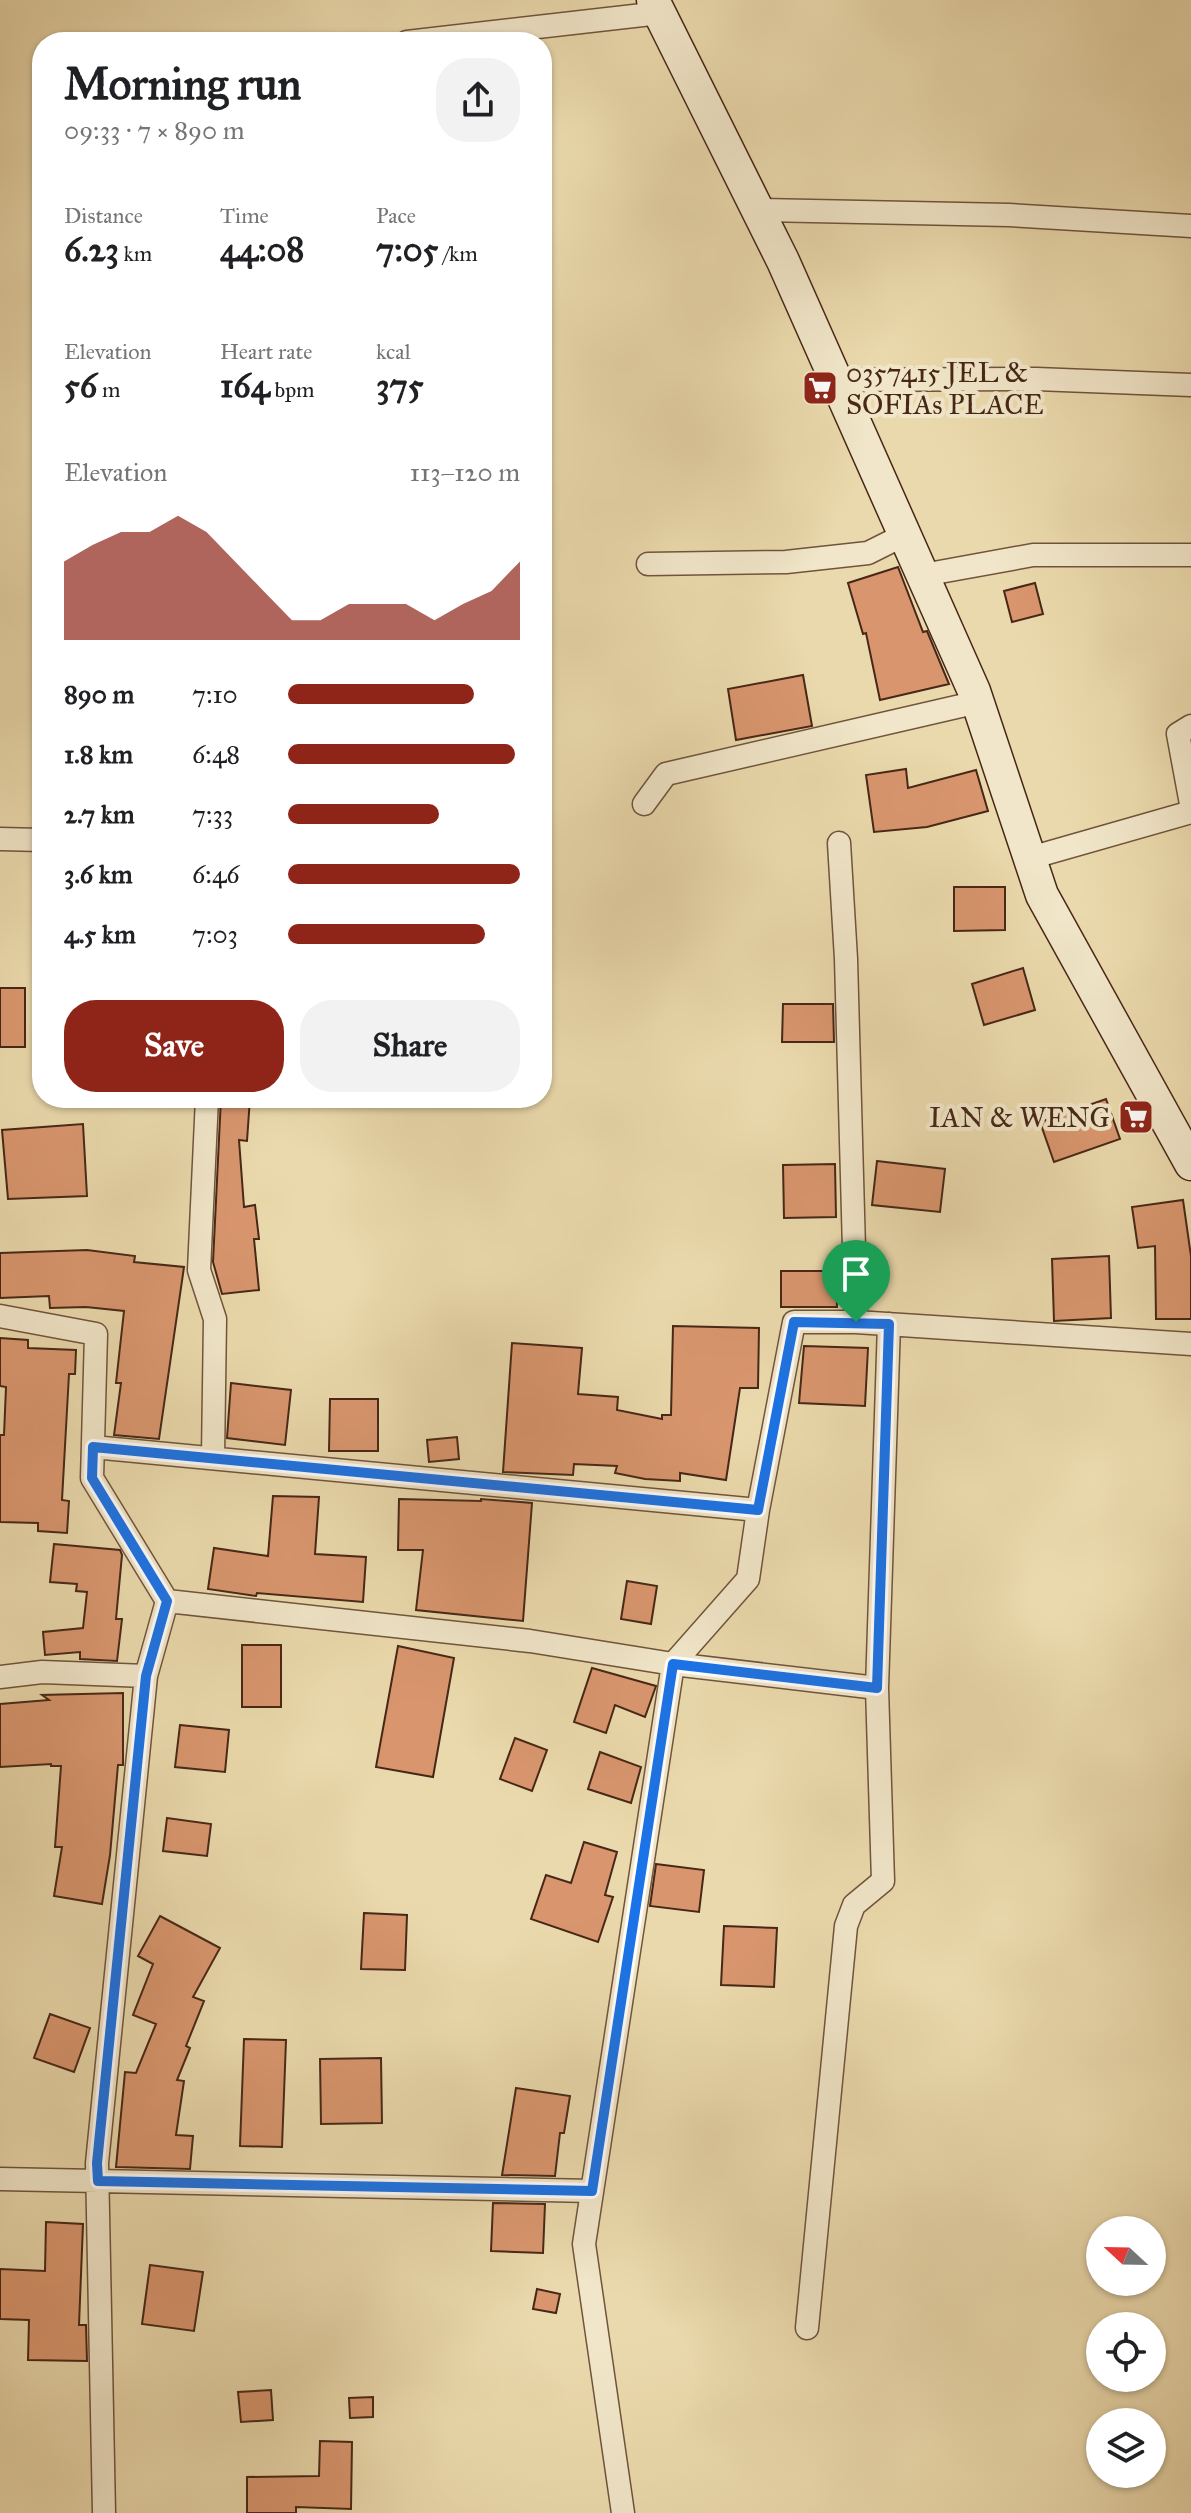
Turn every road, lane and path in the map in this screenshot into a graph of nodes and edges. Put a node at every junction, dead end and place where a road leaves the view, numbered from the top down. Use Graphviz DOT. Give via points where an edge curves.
graph roads {
  1 [pos="656,6"];
  2 [pos="476,32"];
  3 [pos="757,210"];
  4 [pos="1191,226"];
  5 [pos="835,380"];
  6 [pos="1191,385"];
  7 [pos="904,535"];
  8 [pos="1191,555"];
  9 [pos="648,564"];
  10 [pos="923,575"];
  11 [pos="978,702"];
  12 [pos="1191,726"];
  13 [pos="644,804"];
  14 [pos="1191,804"];
  15 [pos="1191,812"];
  16 [pos="0,839"];
  17 [pos="32,840"];
  18 [pos="839,843"];
  19 [pos="1030,858"];
  20 [pos="207,1108"];
  21 [pos="1191,1164"];
  22 [pos="0,1316"];
  23 [pos="856,1322"];
  24 [pos="889,1324"];
  25 [pos="1191,1344"];
  26 [pos="93,1447"];
  27 [pos="213,1456"];
  28 [pos="758,1510"];
  29 [pos="167,1601"];
  30 [pos="673,1664"];
  31 [pos="146,1676"];
  32 [pos="0,1677"];
  33 [pos="877,1688"];
  34 [pos="0,2179"];
  35 [pos="98,2181"];
  36 [pos="592,2191"];
  37 [pos="807,2328"];
  38 [pos="104,2513"];
  39 [pos="623,2513"];
  1 -- 2 [label="street"];
  1 -- 3 [label="street"];
  3 -- 4 [label="street" via="1009,215"];
  3 -- 5 [label="street"];
  5 -- 6 [label="street"];
  5 -- 7 [label="street"];
  7 -- 9 [label="street" via="854,555 786,562"];
  7 -- 10 [label="street"];
  8 -- 10 [label="street" via="1033,555"];
  10 -- 11 [label="street"];
  11 -- 13 [label="street" via="666,774"];
  11 -- 19 [label="street"];
  12 -- 14 [label="street" via="1178,734"];
  15 -- 19 [label="street"];
  16 -- 17 [label="street"];
  18 -- 23 [label="street"];
  19 -- 21 [label="street" via="1042,895"];
  20 -- 27 [label="street" via="199,1270 215,1319"];
  22 -- 26 [label="street" via="96,1334"];
  23 -- 24 [label="street"];
  23 -- 28 [label="street" via="794,1322"];
  24 -- 25 [label="street"];
  24 -- 33 [label="street"];
  26 -- 27 [label="street"];
  26 -- 29 [label="street" via="92,1478"];
  27 -- 28 [label="street"];
  28 -- 30 [label="street" via="748,1579"];
  29 -- 30 [label="street" via="530,1641"];
  29 -- 31 [label="street"];
  30 -- 33 [label="street"];
  30 -- 36 [label="street"];
  31 -- 32 [label="street" via="42,1672"];
  31 -- 35 [label="street"];
  33 -- 37 [label="street" via="883,1881 854,1905 846,1926"];
  34 -- 35 [label="street"];
  35 -- 36 [label="street"];
  35 -- 38 [label="street"];
  36 -- 39 [label="street" via="584,2244"];
}
